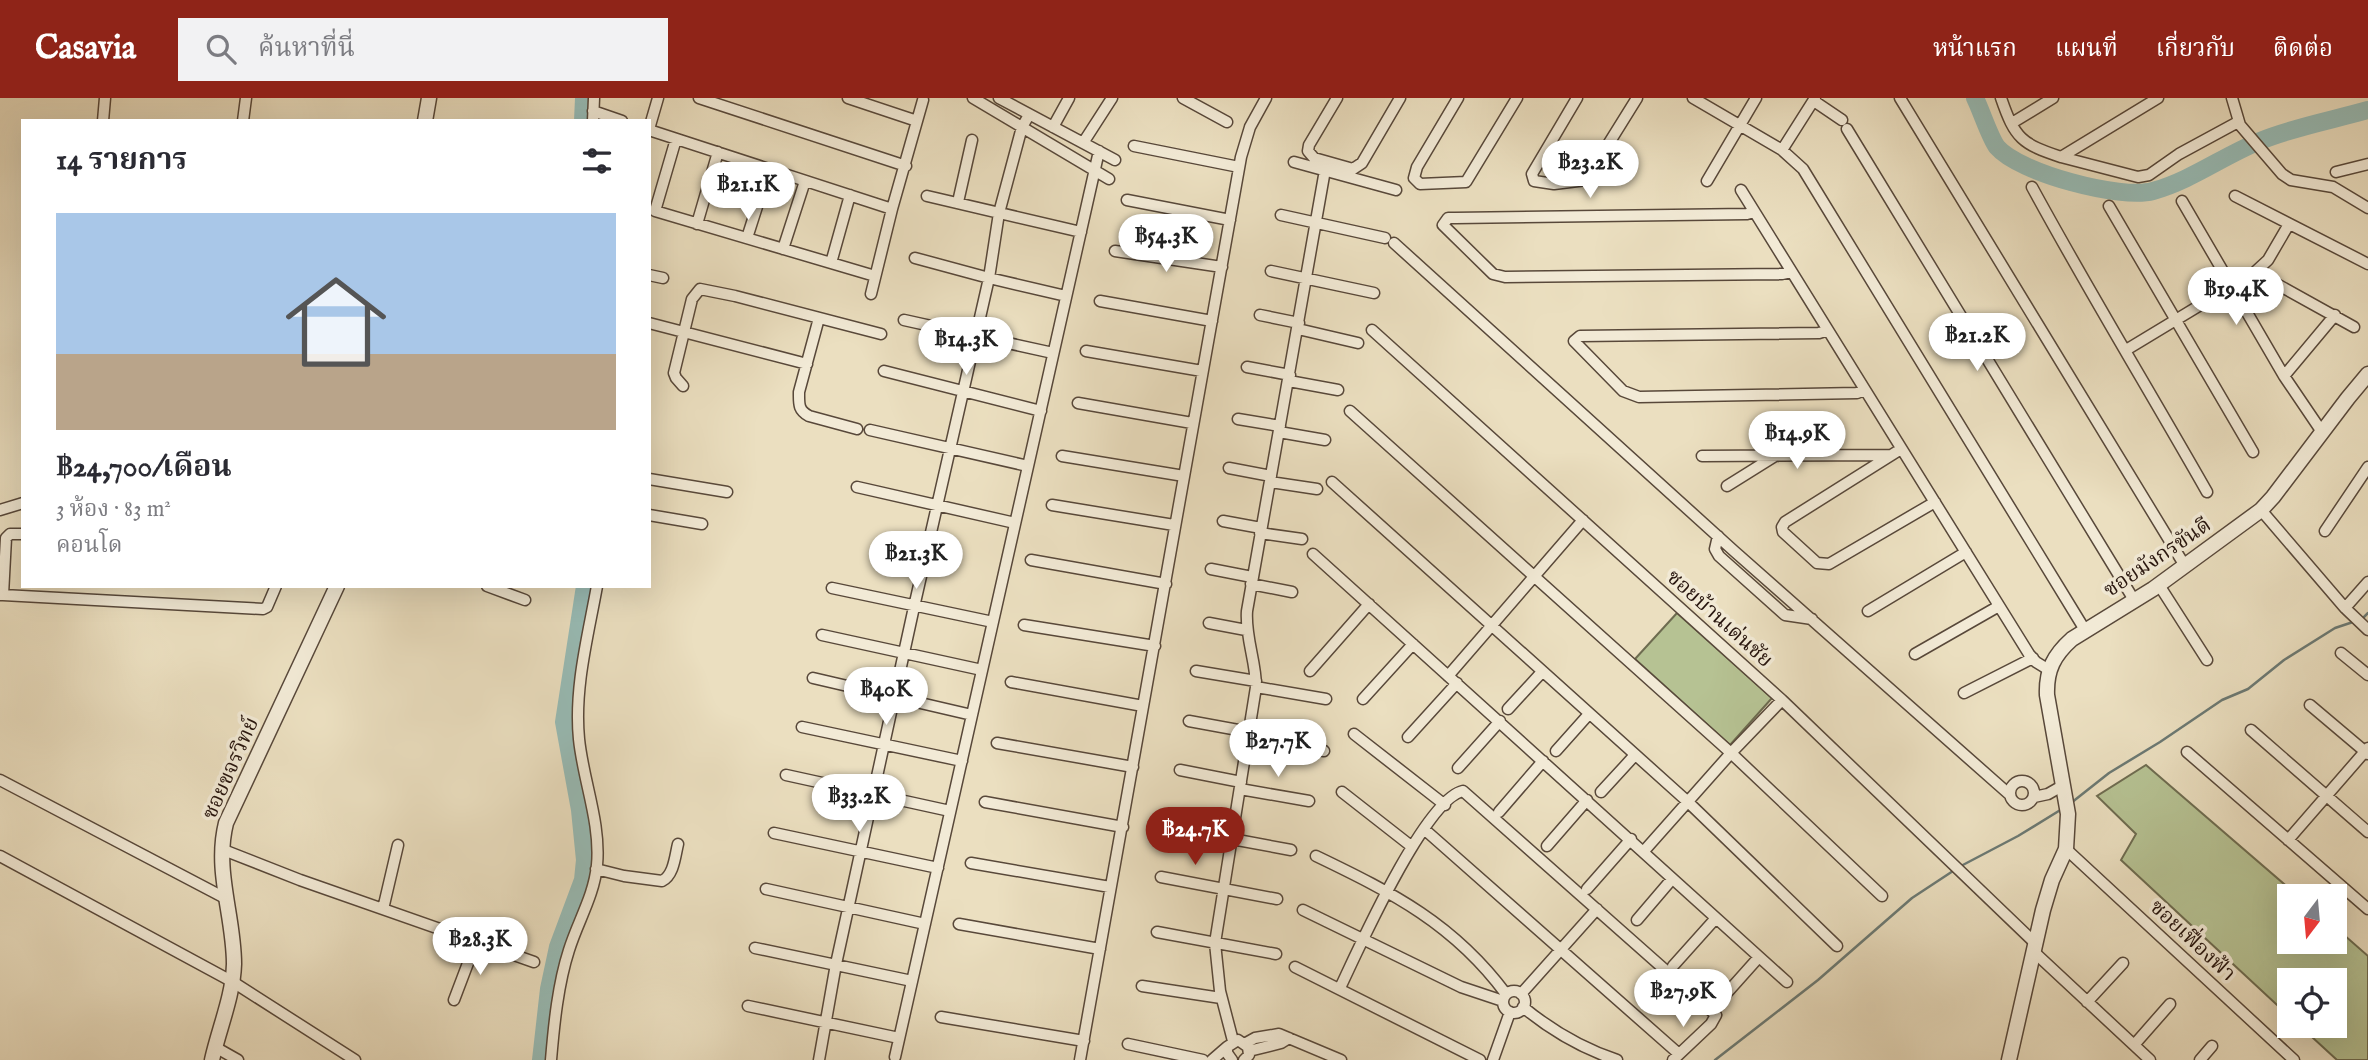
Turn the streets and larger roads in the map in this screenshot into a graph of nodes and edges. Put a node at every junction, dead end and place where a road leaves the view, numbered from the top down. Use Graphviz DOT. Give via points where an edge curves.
graph roads {
  1 [pos="104,98"];
  2 [pos="246,98"];
  3 [pos="429,98"];
  4 [pos="594,98"];
  5 [pos="658,98"];
  6 [pos="699,98"];
  7 [pos="848,98"];
  8 [pos="973,98"];
  9 [pos="999,98"];
  10 [pos="1069,98"];
  11 [pos="1112,98"];
  12 [pos="1183,98"];
  13 [pos="1266,98"];
  14 [pos="1337,98"];
  15 [pos="1400,98"];
  16 [pos="1458,98"];
  17 [pos="1517,98"];
  18 [pos="1577,98"];
  19 [pos="1637,98"];
  20 [pos="1756,98"];
  21 [pos="1900,98"];
  22 [pos="2001,98"];
  23 [pos="2053,98"];
  24 [pos="2158,98"];
  25 [pos="2232,98"];
  26 [pos="1695,99"];
  27 [pos="1814,99"];
  28 [pos="923,100"];
  29 [pos="1029,115"];
  30 [pos="593,116"];
  31 [pos="103,119"];
  32 [pos="243,119"];
  33 [pos="425,119"];
  34 [pos="610,119"];
  35 [pos="917,121"];
  36 [pos="2238,121"];
  37 [pos="651,122"];
  38 [pos="1227,122"];
  39 [pos="2012,123"];
  40 [pos="1739,125"];
  41 [pos="1022,127"];
  42 [pos="1053,127"];
  43 [pos="651,130"];
  44 [pos="676,138"];
  45 [pos="972,140"];
  46 [pos="1083,143"];
  47 [pos="1134,146"];
  48 [pos="1782,150"];
  49 [pos="1099,151"];
  50 [pos="718,152"];
  51 [pos="2061,157"];
  52 [pos="1115,160"];
  53 [pos="1294,162"];
  54 [pos="2368,164"];
  55 [pos="906,166"];
  56 [pos="1239,167"];
  57 [pos="769,169"];
  58 [pos="1095,169"];
  59 [pos="1325,170"];
  60 [pos="2336,172"];
  61 [pos="1109,179"];
  62 [pos="806,181"];
  63 [pos="1707,181"];
  64 [pos="2032,187"];
  65 [pos="1396,190"];
  66 [pos="1741,190"];
  67 [pos="850,195"];
  68 [pos="927,196"];
  69 [pos="2235,196"];
  70 [pos="1127,200"];
  71 [pos="2182,201"];
  72 [pos="958,202"];
  73 [pos="2109,206"];
  74 [pos="2368,208"];
  75 [pos="892,209"];
  76 [pos="1754,212"];
  77 [pos="999,213"];
  78 [pos="1281,215"];
  79 [pos="1230,220"];
  80 [pos="1315,222"];
  81 [pos="698,224"];
  82 [pos="2289,224"];
  83 [pos="1081,232"];
  84 [pos="747,238"];
  85 [pos="783,249"];
  86 [pos="1115,250"];
  87 [pos="915,258"];
  88 [pos="831,263"];
  89 [pos="2368,264"];
  90 [pos="1222,267"];
  91 [pos="1271,271"];
  92 [pos="1791,272"];
  93 [pos="2255,272"];
  94 [pos="651,275"];
  95 [pos="875,276"];
  96 [pos="663,278"];
  97 [pos="989,278"];
  98 [pos="1306,278"];
  99 [pos="2232,288"];
  100 [pos="1374,293"];
  101 [pos="871,294"];
  102 [pos="1066,296"];
  103 [pos="1100,301"];
  104 [pos="1260,315"];
  105 [pos="2335,315"];
  106 [pos="819,318"];
  107 [pos="2176,318"];
  108 [pos="904,320"];
  109 [pos="1212,321"];
  110 [pos="651,324"];
  111 [pos="1299,326"];
  112 [pos="2354,327"];
  113 [pos="1372,330"];
  114 [pos="1828,330"];
  115 [pos="684,332"];
  116 [pos="881,334"];
  117 [pos="976,336"];
  118 [pos="1358,343"];
  119 [pos="2126,349"];
  120 [pos="1086,351"];
  121 [pos="1054,353"];
  122 [pos="807,364"];
  123 [pos="1247,367"];
  124 [pos="884,371"];
  125 [pos="1202,371"];
  126 [pos="2368,374"];
  127 [pos="2284,376"];
  128 [pos="1289,378"];
  129 [pos="683,386"];
  130 [pos="1338,390"];
  131 [pos="1865,390"];
  132 [pos="962,392"];
  133 [pos="1078,403"];
  134 [pos="1041,411"];
  135 [pos="1350,411"];
  136 [pos="1238,419"];
  137 [pos="1192,423"];
  138 [pos="857,429"];
  139 [pos="1280,429"];
  140 [pos="870,430"];
  141 [pos="2322,432"];
  142 [pos="1325,440"];
  143 [pos="950,448"];
  144 [pos="1896,452"];
  145 [pos="2253,452"];
  146 [pos="1062,456"];
  147 [pos="1702,456"];
  148 [pos="1775,456"];
  149 [pos="1028,466"];
  150 [pos="2368,467"];
  151 [pos="1229,468"];
  152 [pos="1184,476"];
  153 [pos="651,479"];
  154 [pos="1271,479"];
  155 [pos="1332,482"];
  156 [pos="1727,486"];
  157 [pos="857,488"];
  158 [pos="1317,489"];
  159 [pos="727,492"];
  160 [pos="2207,492"];
  161 [pos="1935,502"];
  162 [pos="21,504"];
  163 [pos="1052,505"];
  164 [pos="937,506"];
  165 [pos="0,510"];
  166 [pos="2261,510"];
  167 [pos="651,516"];
  168 [pos="1583,520"];
  169 [pos="1223,521"];
  170 [pos="1015,523"];
  171 [pos="702,524"];
  172 [pos="1174,525"];
  173 [pos="1261,531"];
  174 [pos="2325,531"];
  175 [pos="21,534"];
  176 [pos="1302,539"];
  177 [pos="1966,552"];
  178 [pos="1314,554"];
  179 [pos="1031,560"];
  180 [pos="2185,566"];
  181 [pos="1211,569"];
  182 [pos="1534,576"];
  183 [pos="1251,581"];
  184 [pos="2368,582"];
  185 [pos="1166,584"];
  186 [pos="2159,585"];
  187 [pos="275,588"];
  188 [pos="336,588"];
  189 [pos="492,588"];
  190 [pos="597,588"];
  191 [pos="832,588"];
  192 [pos="1292,592"];
  193 [pos="1,595"];
  194 [pos="525,600"];
  195 [pos="2134,600"];
  196 [pos="1368,604"];
  197 [pos="1999,606"];
  198 [pos="914,607"];
  199 [pos="1868,611"];
  200 [pos="2349,612"];
  201 [pos="993,622"];
  202 [pos="1209,623"];
  203 [pos="1024,625"];
  204 [pos="1491,626"];
  205 [pos="2085,630"];
  206 [pos="2368,630"];
  207 [pos="1246,631"];
  208 [pos="822,635"];
  209 [pos="1413,644"];
  210 [pos="1155,646"];
  211 [pos="904,652"];
  212 [pos="2341,653"];
  213 [pos="1915,654"];
  214 [pos="2033,658"];
  215 [pos="2207,660"];
  216 [pos="982,670"];
  217 [pos="1196,670"];
  218 [pos="2049,670"];
  219 [pos="1310,671"];
  220 [pos="1542,672"];
  221 [pos="2368,676"];
  222 [pos="813,678"];
  223 [pos="1452,680"];
  224 [pos="1011,682"];
  225 [pos="1256,684"];
  226 [pos="1964,693"];
  227 [pos="895,698"];
  228 [pos="1326,699"];
  229 [pos="1363,699"];
  230 [pos="1782,700"];
  231 [pos="2310,705"];
  232 [pos="1143,706"];
  233 [pos="1508,709"];
  234 [pos="1589,714"];
  235 [pos="972,715"];
  236 [pos="1189,721"];
  237 [pos="1500,721"];
  238 [pos="802,727"];
  239 [pos="2251,730"];
  240 [pos="1354,734"];
  241 [pos="1249,735"];
  242 [pos="1408,737"];
  243 [pos="885,743"];
  244 [pos="997,743"];
  245 [pos="1324,751"];
  246 [pos="1556,751"];
  247 [pos="2367,751"];
  248 [pos="2187,752"];
  249 [pos="1731,753"];
  250 [pos="1635,755"];
  251 [pos="961,761"];
  252 [pos="1544,761"];
  253 [pos="1133,767"];
  254 [pos="1458,768"];
  255 [pos="1180,770"];
  256 [pos="786,775"];
  257 [pos="0,780"];
  258 [pos="1240,785"];
  259 [pos="1342,792"];
  260 [pos="1601,792"];
  261 [pos="873,794"];
  262 [pos="2010,795"];
  263 [pos="2034,797"];
  264 [pos="2327,797"];
  265 [pos="2065,799"];
  266 [pos="1587,800"];
  267 [pos="1309,801"];
  268 [pos="985,802"];
  269 [pos="1688,802"];
  270 [pos="1444,805"];
  271 [pos="950,811"];
  272 [pos="1499,811"];
  273 [pos="1174,822"];
  274 [pos="1123,827"];
  275 [pos="1424,829"];
  276 [pos="2368,832"];
  277 [pos="774,833"];
  278 [pos="1232,837"];
  279 [pos="1631,839"];
  280 [pos="2288,840"];
  281 [pos="678,844"];
  282 [pos="398,845"];
  283 [pos="1411,846"];
  284 [pos="1547,846"];
  285 [pos="221,849"];
  286 [pos="2066,849"];
  287 [pos="1291,850"];
  288 [pos="1644,850"];
  289 [pos="862,851"];
  290 [pos="0,856"];
  291 [pos="1316,856"];
  292 [pos="971,863"];
  293 [pos="938,868"];
  294 [pos="596,869"];
  295 [pos="1161,877"];
  296 [pos="1672,879"];
  297 [pos="1110,887"];
  298 [pos="766,889"];
  299 [pos="1223,889"];
  300 [pos="1587,889"];
  301 [pos="1388,891"];
  302 [pos="1882,896"];
  303 [pos="225,898"];
  304 [pos="1277,899"];
  305 [pos="849,908"];
  306 [pos="383,909"];
  307 [pos="1597,909"];
  308 [pos="2368,909"];
  309 [pos="1303,910"];
  310 [pos="1716,918"];
  311 [pos="1637,920"];
  312 [pos="959,923"];
  313 [pos="925,924"];
  314 [pos="1157,932"];
  315 [pos="1363,939"];
  316 [pos="476,942"];
  317 [pos="1215,943"];
  318 [pos="1838,946"];
  319 [pos="2034,947"];
  320 [pos="755,948"];
  321 [pos="1100,949"];
  322 [pos="1560,950"];
  323 [pos="1276,954"];
  324 [pos="1759,957"];
  325 [pos="534,962"];
  326 [pos="2123,962"];
  327 [pos="836,964"];
  328 [pos="1673,966"];
  329 [pos="1295,967"];
  330 [pos="912,981"];
  331 [pos="233,982"];
  332 [pos="1787,982"];
  333 [pos="1142,986"];
  334 [pos="1340,988"];
  335 [pos="1521,995"];
  336 [pos="1222,998"];
  337 [pos="1505,998"];
  338 [pos="454,1000"];
  339 [pos="2088,1002"];
  340 [pos="1717,1004"];
  341 [pos="2171,1004"];
  342 [pos="748,1006"];
  343 [pos="1523,1007"];
  344 [pos="1510,1012"];
  345 [pos="941,1017"];
  346 [pos="825,1022"];
  347 [pos="900,1038"];
  348 [pos="1084,1041"];
  349 [pos="1128,1044"];
  350 [pos="2134,1045"];
  351 [pos="2212,1046"];
  352 [pos="1246,1051"];
  353 [pos="1229,1053"];
  354 [pos="213,1054"];
  355 [pos="1676,1057"];
  356 [pos="895,1058"];
  357 [pos="238,1060"];
  358 [pos="355,1060"];
  359 [pos="551,1060"];
  360 [pos="818,1060"];
  361 [pos="1080,1060"];
  362 [pos="1203,1060"];
  363 [pos="1212,1060"];
  364 [pos="1341,1060"];
  365 [pos="1480,1060"];
  366 [pos="1493,1060"];
  367 [pos="1617,1060"];
  368 [pos="2009,1060"];
  369 [pos="2150,1060"];
  370 [pos="2200,1060"];
  371 [pos="2294,1060"];
  1 -- 31 [label="street"];
  2 -- 32 [label="street"];
  3 -- 33 [label="street"];
  4 -- 30 [label="street"];
  5 -- 37 [label="street"];
  6 -- 55 [label="street"];
  7 -- 35 [label="street"];
  8 -- 41 [label="street"];
  9 -- 29 [label="street"];
  10 -- 42 [label="street"];
  11 -- 46 [label="street"];
  12 -- 38 [label="street"];
  13 -- 56 [label="street" via="1247,134"];
  14 -- 15 [label="street" via="1308,151 1314,158 1353,169 1362,163"];
  16 -- 17 [label="street" via="1417,167 1414,178 1420,184 1466,182"];
  18 -- 19 [label="street" via="1532,174 1534,181 1586,180"];
  20 -- 40 [label="street"];
  21 -- 180 [label="street"];
  22 -- 39 [label="street"];
  23 -- 39 [label="street"];
  24 -- 51 [label="street"];
  25 -- 36 [label="street"];
  26 -- 40 [label="street"];
  27 -- 48 [label="street"];
  27 -- 195 [label="street" via="1844,124"];
  28 -- 35 [label="street"];
  29 -- 41 [label="street"];
  29 -- 42 [label="street"];
  30 -- 34 [label="street"];
  35 -- 55 [label="street"];
  36 -- 51 [label="street" via="2147,176"];
  36 -- 74 [label="street" via="2291,180 2333,187"];
  39 -- 51 [label="street" via="2030,146"];
  40 -- 48 [label="street"];
  40 -- 63 [label="street"];
  41 -- 58 [label="street"];
  41 -- 77 [label="street"];
  42 -- 46 [label="street"];
  43 -- 44 [label="street"];
  44 -- 50 [label="street"];
  44 -- 81 [label="street" via="655,211"];
  45 -- 72 [label="street"];
  46 -- 49 [label="street"];
  47 -- 56 [label="street"];
  48 -- 205 [label="street" via="1803,169"];
  49 -- 52 [label="street"];
  49 -- 58 [label="street"];
  50 -- 57 [label="street"];
  50 -- 81 [label="street"];
  53 -- 59 [label="street"];
  54 -- 60 [label="street"];
  55 -- 75 [label="street"];
  56 -- 79 [label="street"];
  57 -- 62 [label="street"];
  57 -- 84 [label="street"];
  58 -- 61 [label="street"];
  58 -- 83 [label="street"];
  59 -- 65 [label="street"];
  59 -- 80 [label="street"];
  62 -- 67 [label="street"];
  62 -- 85 [label="street"];
  64 -- 119 [label="street"];
  66 -- 76 [label="street"];
  67 -- 75 [label="street"];
  67 -- 88 [label="street"];
  68 -- 72 [label="street"];
  69 -- 82 [label="street"];
  70 -- 79 [label="street"];
  71 -- 99 [label="street"];
  72 -- 77 [label="street"];
  73 -- 107 [label="street"];
  75 -- 95 [label="street"];
  76 -- 92 [label="street"];
  76 -- 92 [label="street" via="1448,218 1443,225 1493,274 1505,278"];
  77 -- 83 [label="street"];
  77 -- 97 [label="street"];
  78 -- 80 [label="street"];
  79 -- 90 [label="street"];
  80 -- 98 [label="street"];
  80 -- 262 [label="street" via="1389,240 1718,536 1715,549 1719,556 1791,617 1812,620"];
  81 -- 84 [label="street"];
  82 -- 89 [label="street"];
  82 -- 93 [label="street" via="2268,260"];
  83 -- 102 [label="street"];
  84 -- 85 [label="street"];
  85 -- 88 [label="street"];
  86 -- 90 [label="street"];
  87 -- 97 [label="street"];
  88 -- 95 [label="street"];
  90 -- 109 [label="street"];
  91 -- 98 [label="street"];
  92 -- 114 [label="street"];
  93 -- 99 [label="street"];
  93 -- 105 [label="street"];
  94 -- 96 [label="street"];
  95 -- 101 [label="street"];
  97 -- 102 [label="street"];
  97 -- 117 [label="street"];
  98 -- 100 [label="street"];
  98 -- 111 [label="street"];
  99 -- 107 [label="street"];
  99 -- 127 [label="street"];
  102 -- 121 [label="street"];
  103 -- 109 [label="street"];
  104 -- 111 [label="street"];
  105 -- 112 [label="street"];
  105 -- 127 [label="street"];
  106 -- 115 [label="street" via="700,289 692,299"];
  106 -- 116 [label="street"];
  106 -- 122 [label="street"];
  107 -- 119 [label="street"];
  107 -- 145 [label="street"];
  108 -- 117 [label="street"];
  109 -- 125 [label="street"];
  110 -- 115 [label="street"];
  111 -- 118 [label="street"];
  111 -- 128 [label="street"];
  113 -- 168 [label="street, ซอยบ้านเด่นชัย"];
  114 -- 131 [label="street"];
  114 -- 131 [label="street" via="1580,336 1574,341 1623,391 1639,397"];
  115 -- 122 [label="street"];
  115 -- 129 [label="street" via="674,373"];
  117 -- 121 [label="street"];
  117 -- 132 [label="street"];
  119 -- 160 [label="street"];
  120 -- 125 [label="street"];
  121 -- 134 [label="street"];
  122 -- 138 [label="street" via="799,392 800,409 809,416"];
  123 -- 128 [label="street"];
  124 -- 132 [label="street"];
  125 -- 137 [label="street"];
  126 -- 141 [label="street, ซอยมังกรขันดี"];
  127 -- 141 [label="street"];
  128 -- 130 [label="street"];
  128 -- 139 [label="street"];
  131 -- 144 [label="street"];
  132 -- 134 [label="street"];
  132 -- 143 [label="street"];
  133 -- 137 [label="street"];
  134 -- 149 [label="street"];
  135 -- 182 [label="street"];
  136 -- 139 [label="street"];
  137 -- 152 [label="street"];
  139 -- 142 [label="street"];
  139 -- 154 [label="street"];
  140 -- 143 [label="street"];
  141 -- 166 [label="street, ซอยมังกรขันดี"];
  143 -- 149 [label="street"];
  143 -- 164 [label="street"];
  144 -- 148 [label="street"];
  144 -- 161 [label="street"];
  144 -- 161 [label="street" via="1785,522 1783,532 1817,564 1829,564"];
  146 -- 152 [label="street"];
  147 -- 148 [label="street"];
  148 -- 156 [label="street"];
  149 -- 170 [label="street"];
  150 -- 174 [label="street"];
  151 -- 154 [label="street"];
  152 -- 172 [label="street"];
  153 -- 159 [label="street"];
  154 -- 158 [label="street"];
  154 -- 173 [label="street"];
  155 -- 204 [label="street"];
  157 -- 164 [label="street"];
  161 -- 177 [label="street"];
  162 -- 165 [label="street"];
  163 -- 172 [label="street"];
  164 -- 170 [label="street"];
  164 -- 198 [label="street"];
  166 -- 180 [label="street, ซอยมังกรขันดี"];
  166 -- 200 [label="street"];
  167 -- 171 [label="street"];
  168 -- 182 [label="street"];
  168 -- 230 [label="street, ซอยบ้านเด่นชัย"];
  169 -- 173 [label="street"];
  170 -- 201 [label="street"];
  172 -- 185 [label="street"];
  173 -- 176 [label="street"];
  173 -- 183 [label="street"];
  175 -- 193 [label="street" via="6,538"];
  177 -- 197 [label="street"];
  177 -- 199 [label="street"];
  178 -- 196 [label="street"];
  179 -- 185 [label="street"];
  180 -- 186 [label="street, ซอยมังกรขันดี"];
  181 -- 183 [label="street"];
  182 -- 204 [label="street"];
  182 -- 249 [label="street"];
  183 -- 192 [label="street"];
  183 -- 207 [label="street"];
  184 -- 200 [label="street"];
  185 -- 210 [label="street"];
  186 -- 195 [label="street, ซอยมังกรขันดี"];
  186 -- 215 [label="street"];
  187 -- 193 [label="street" via="263,609"];
  188 -- 285 [label="street, ซอยขจรวิทย์" via="232,808"];
  189 -- 194 [label="street"];
  190 -- 294 [label="street" via="578,717 596,838"];
  191 -- 198 [label="street"];
  195 -- 205 [label="street, ซอยมังกรขันดี"];
  196 -- 209 [label="street"];
  196 -- 219 [label="street"];
  197 -- 213 [label="street"];
  197 -- 214 [label="street"];
  198 -- 201 [label="street"];
  198 -- 211 [label="street"];
  200 -- 206 [label="street"];
  201 -- 216 [label="street"];
  202 -- 207 [label="street"];
  203 -- 210 [label="street"];
  204 -- 220 [label="street"];
  204 -- 223 [label="street"];
  205 -- 218 [label="street, ซอยมังกรขันดี" via="2061,648"];
  207 -- 225 [label="street"];
  208 -- 211 [label="street"];
  209 -- 223 [label="street"];
  209 -- 229 [label="street"];
  210 -- 232 [label="street"];
  211 -- 216 [label="street"];
  211 -- 227 [label="street"];
  212 -- 221 [label="street"];
  214 -- 218 [label="street"];
  214 -- 226 [label="street"];
  216 -- 235 [label="street"];
  217 -- 225 [label="street"];
  218 -- 265 [label="street" via="2047,695"];
  220 -- 233 [label="street"];
  220 -- 234 [label="street"];
  222 -- 227 [label="street"];
  223 -- 237 [label="street"];
  223 -- 242 [label="street"];
  224 -- 232 [label="street"];
  225 -- 228 [label="street"];
  225 -- 241 [label="street"];
  227 -- 235 [label="street"];
  227 -- 243 [label="street"];
  230 -- 249 [label="street"];
  230 -- 319 [label="street, ซอยบ้านเด่นชัย"];
  231 -- 247 [label="street"];
  232 -- 253 [label="street"];
  234 -- 246 [label="street"];
  234 -- 250 [label="street"];
  235 -- 251 [label="street"];
  236 -- 241 [label="street"];
  237 -- 252 [label="street"];
  237 -- 254 [label="street"];
  238 -- 243 [label="street"];
  239 -- 264 [label="street"];
  240 -- 270 [label="street"];
  241 -- 245 [label="street"];
  241 -- 258 [label="street"];
  243 -- 251 [label="street"];
  243 -- 261 [label="street"];
  244 -- 253 [label="street"];
  247 -- 264 [label="street"];
  248 -- 280 [label="street"];
  249 -- 269 [label="street"];
  249 -- 302 [label="street"];
  250 -- 260 [label="street"];
  250 -- 269 [label="street"];
  251 -- 271 [label="street"];
  252 -- 266 [label="street"];
  252 -- 272 [label="street"];
  253 -- 274 [label="street"];
  255 -- 258 [label="street"];
  256 -- 261 [label="street"];
  257 -- 303 [label="street"];
  258 -- 267 [label="street"];
  258 -- 278 [label="street"];
  259 -- 283 [label="street"];
  261 -- 271 [label="street"];
  261 -- 289 [label="street"];
  262 -- 263 [label="street" via="2021,805"];
  262 -- 263 [label="street" via="2011,787 2021,780 2032,785"];
  263 -- 265 [label="street" via="2048,794"];
  264 -- 276 [label="street"];
  264 -- 280 [label="street"];
  265 -- 286 [label="street"];
  266 -- 279 [label="street"];
  266 -- 284 [label="street"];
  268 -- 274 [label="street"];
  269 -- 288 [label="street"];
  269 -- 318 [label="street"];
  270 -- 275 [label="street"];
  270 -- 307 [label="street" via="1458,792 1467,793"];
  271 -- 293 [label="street"];
  273 -- 278 [label="street"];
  274 -- 297 [label="street"];
  275 -- 283 [label="street"];
  275 -- 322 [label="street"];
  277 -- 289 [label="street"];
  278 -- 287 [label="street"];
  278 -- 299 [label="street"];
  279 -- 288 [label="street"];
  279 -- 300 [label="street"];
  280 -- 308 [label="street"];
  281 -- 294 [label="street" via="671,873 662,881"];
  282 -- 306 [label="street"];
  283 -- 301 [label="street"];
  285 -- 303 [label="street, ซอยขจรวิทย์"];
  285 -- 306 [label="street"];
  286 -- 319 [label="street" via="2052,880"];
  286 -- 371 [label="street, ซอยเฟื่องฟ้า"];
  288 -- 296 [label="street"];
  289 -- 293 [label="street"];
  289 -- 305 [label="street"];
  290 -- 331 [label="street"];
  291 -- 301 [label="street"];
  292 -- 297 [label="street"];
  293 -- 313 [label="street"];
  294 -- 359 [label="street" via="591,897 565,962"];
  295 -- 299 [label="street"];
  296 -- 310 [label="street"];
  296 -- 311 [label="street"];
  297 -- 321 [label="street"];
  298 -- 305 [label="street"];
  299 -- 304 [label="street"];
  299 -- 317 [label="street"];
  301 -- 315 [label="street"];
  301 -- 337 [label="street" via="1455,938"];
  303 -- 331 [label="street, ซอยขจรวิทย์" via="233,944"];
  305 -- 313 [label="street"];
  305 -- 327 [label="street"];
  306 -- 316 [label="street"];
  307 -- 322 [label="street"];
  307 -- 355 [label="street" via="1716,1015"];
  309 -- 315 [label="street"];
  310 -- 324 [label="street"];
  310 -- 328 [label="street"];
  312 -- 321 [label="street"];
  313 -- 330 [label="street"];
  314 -- 317 [label="street"];
  315 -- 334 [label="street"];
  315 -- 337 [label="street" via="1461,987"];
  316 -- 325 [label="street"];
  316 -- 338 [label="street"];
  317 -- 323 [label="street"];
  317 -- 336 [label="street"];
  319 -- 339 [label="street, ซอยบ้านเด่นชัย"];
  319 -- 368 [label="street"];
  320 -- 327 [label="street"];
  321 -- 348 [label="street"];
  322 -- 335 [label="street"];
  322 -- 355 [label="street"];
  324 -- 332 [label="street"];
  324 -- 340 [label="street"];
  326 -- 339 [label="street"];
  327 -- 330 [label="street"];
  327 -- 346 [label="street"];
  329 -- 334 [label="street"];
  330 -- 347 [label="street"];
  331 -- 354 [label="street, ซอยขจรวิทย์"];
  331 -- 358 [label="street"];
  333 -- 336 [label="street"];
  334 -- 365 [label="street"];
  335 -- 337 [label="street" via="1514,991"];
  335 -- 343 [label="street"];
  336 -- 353 [label="street"];
  337 -- 344 [label="street" via="1504,1006"];
  339 -- 350 [label="street, ซอยบ้านเด่นชัย"];
  341 -- 350 [label="street"];
  342 -- 346 [label="street"];
  343 -- 344 [label="street"];
  343 -- 367 [label="street" via="1556,1033"];
  344 -- 366 [label="street"];
  345 -- 348 [label="street"];
  346 -- 347 [label="street"];
  346 -- 360 [label="street"];
  347 -- 356 [label="street"];
  348 -- 361 [label="street"];
  349 -- 362 [label="street"];
  350 -- 369 [label="street, ซอยบ้านเด่นชัย"];
  351 -- 370 [label="street"];
  352 -- 353 [label="street" via="1242,1041"];
  352 -- 364 [label="street" via="1271,1034"];
  353 -- 363 [label="street"];
  354 -- 357 [label="street"];
}
